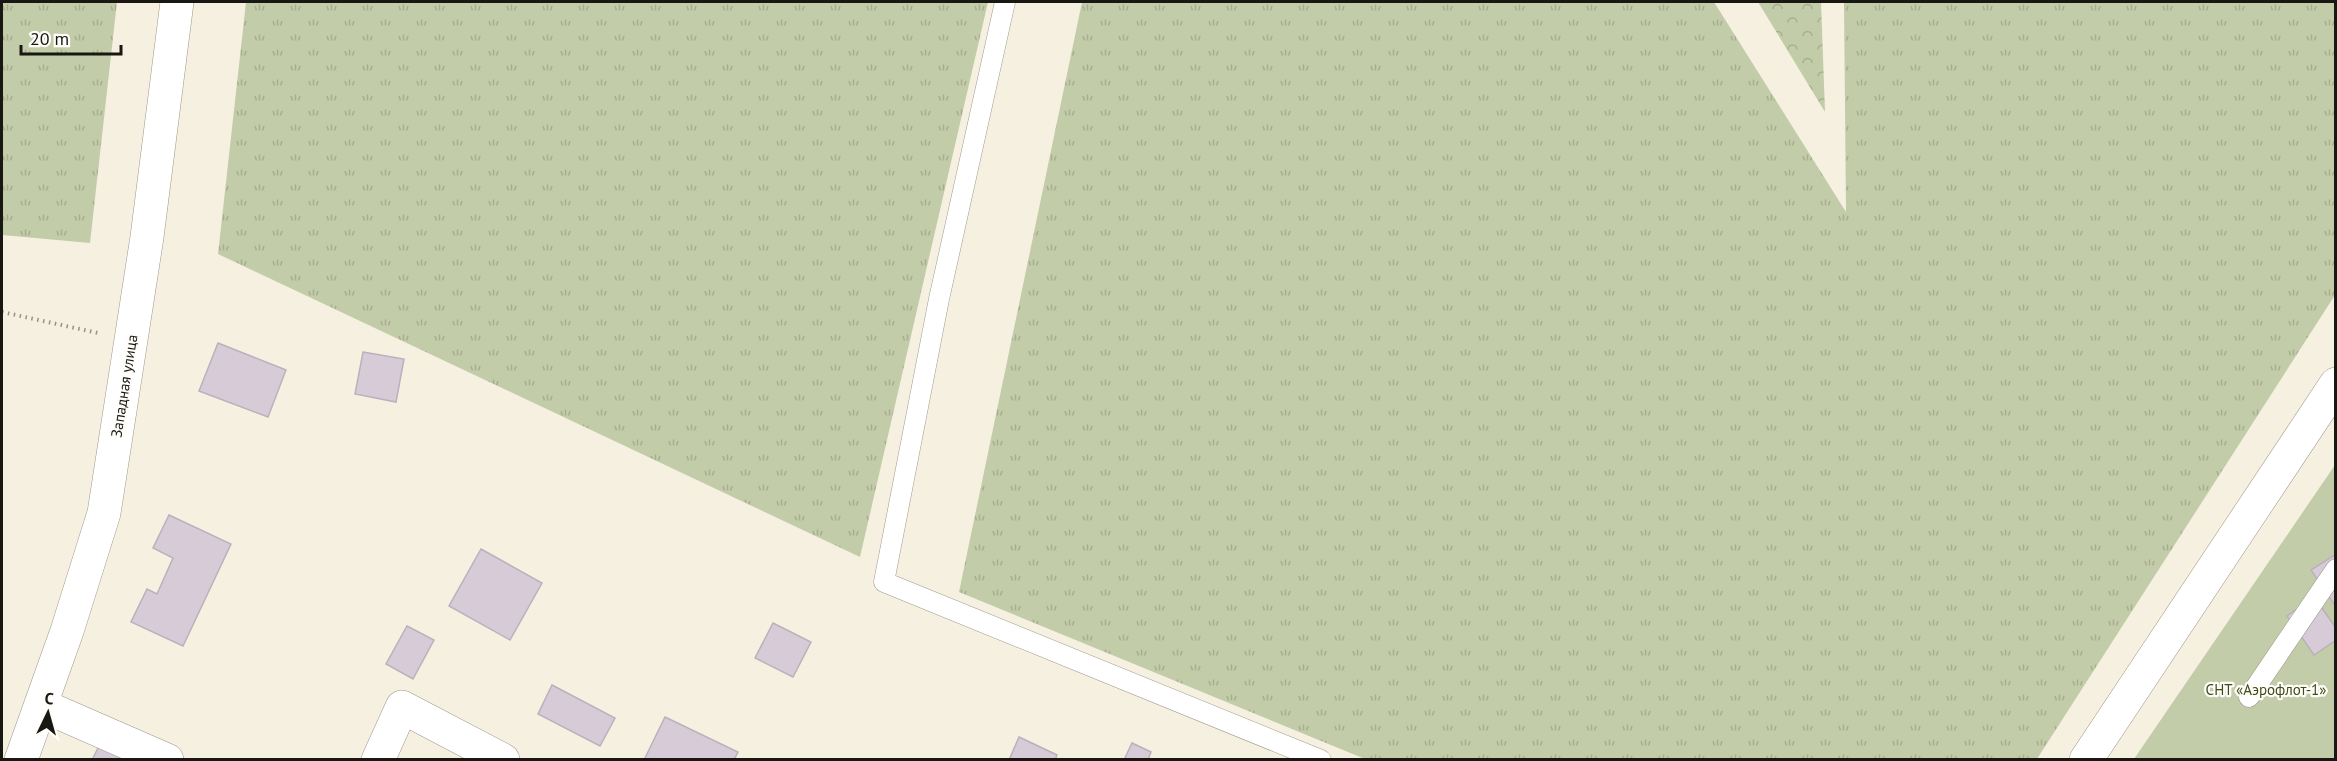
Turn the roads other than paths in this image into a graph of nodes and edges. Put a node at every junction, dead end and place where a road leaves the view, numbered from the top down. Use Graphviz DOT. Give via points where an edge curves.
graph roads {
  1 [pos="177,2"];
  2 [pos="1005,2"];
  3 [pos="2336,384"];
  4 [pos="2336,569"];
  5 [pos="2249,697"];
  6 [pos="41,705"];
  7 [pos="21,759"];
  8 [pos="167,759"];
  9 [pos="378,759"];
  10 [pos="503,759"];
  11 [pos="1321,759"];
  12 [pos="2086,759"];
  1 -- 6 [label="street, Западная улица" via="147,237 104,513"];
  2 -- 11 [label="lane" via="939,299 884,582"];
  3 -- 12 [label="street"];
  4 -- 5 [label="lane"];
  6 -- 7 [label="street, Западная улица"];
  6 -- 8 [label="street"];
  9 -- 10 [label="street" via="402,707"];
}
